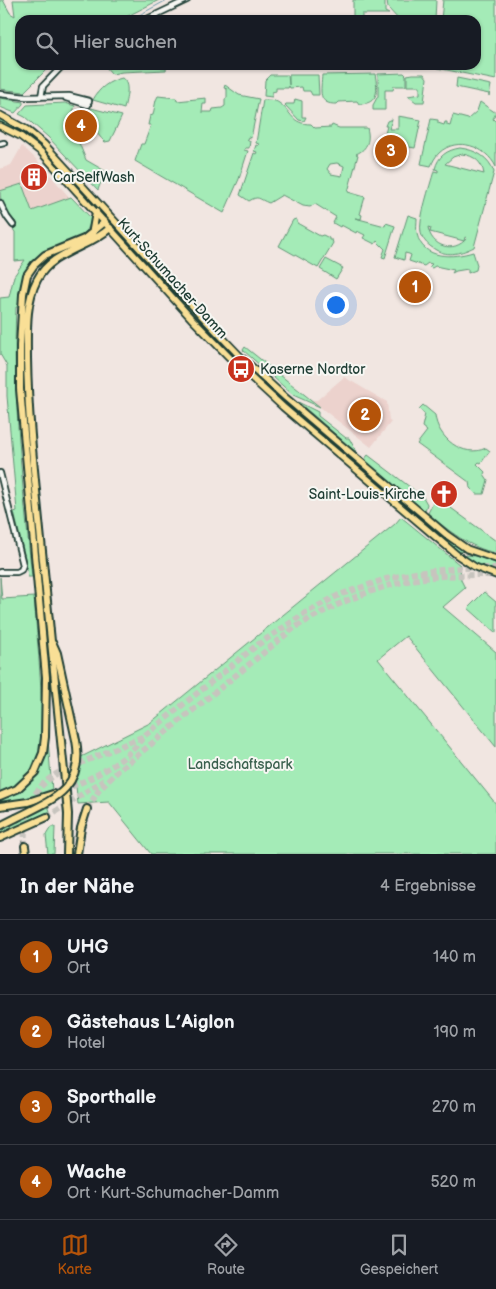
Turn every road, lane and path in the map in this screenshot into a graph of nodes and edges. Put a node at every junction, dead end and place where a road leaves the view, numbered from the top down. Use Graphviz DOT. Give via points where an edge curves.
graph roads {
  1 [pos="187,0"];
  2 [pos="156,15"];
  3 [pos="58,70"];
  4 [pos="0,94"];
  5 [pos="40,97"];
  6 [pos="89,103"];
  7 [pos="0,115"];
  8 [pos="0,126"];
  9 [pos="0,203"];
  10 [pos="96,212"];
  11 [pos="114,219"];
  12 [pos="13,225"];
  13 [pos="108,225"];
  14 [pos="92,235"];
  15 [pos="236,352"];
  16 [pos="230,358"];
  17 [pos="0,472"];
  18 [pos="496,559"];
  19 [pos="0,572"];
  20 [pos="496,575"];
  21 [pos="51,641"];
  22 [pos="53,794"];
  23 [pos="0,796"];
  24 [pos="0,806"];
  25 [pos="87,808"];
  26 [pos="46,817"];
  27 [pos="0,826"];
  28 [pos="0,838"];
  29 [pos="25,846"];
  30 [pos="26,854"];
  31 [pos="67,854"];
  32 [pos="77,854"];
  1 -- 2 [label="street"];
  3 -- 5 [label="street" via="43,86"];
  4 -- 5 [label="street"];
  5 -- 6 [label="street" via="68,96"];
  7 -- 11 [label="main road, Kurt-Schumacher-Damm" via="40,140"];
  8 -- 10 [label="main road, Kurt-Schumacher-Damm" via="41,152"];
  9 -- 12 [label="street"];
  10 -- 13 [label="main road, Kurt-Schumacher-Damm"];
  10 -- 14 [label="highway"];
  11 -- 13 [label="main road"];
  11 -- 15 [label="main road, Kurt-Schumacher-Damm"];
  13 -- 14 [label="highway"];
  13 -- 16 [label="main road, Kurt-Schumacher-Damm"];
  13 -- 21 [label="highway" via="90,243 59,256 47,266 33,289 28,319 32,450"];
  14 -- 23 [label="highway" via="45,255 34,264 24,281 20,389 46,677 46,737 35,772 17,789"];
  15 -- 16 [label="main road"];
  15 -- 18 [label="main road, Kurt-Schumacher-Damm" via="447,535 467,549"];
  16 -- 20 [label="main road, Kurt-Schumacher-Damm" via="452,551 475,567"];
  17 -- 19 [label="street" via="22,561 20,571"];
  21 -- 27 [label="highway, bridge" via="57,653 76,740 77,764 70,784 55,798"];
  21 -- 31 [label="highway" via="68,814"];
  22 -- 24 [label="highway"];
  25 -- 32 [label="highway"];
  26 -- 28 [label="highway"];
  29 -- 30 [label="highway"];
}
